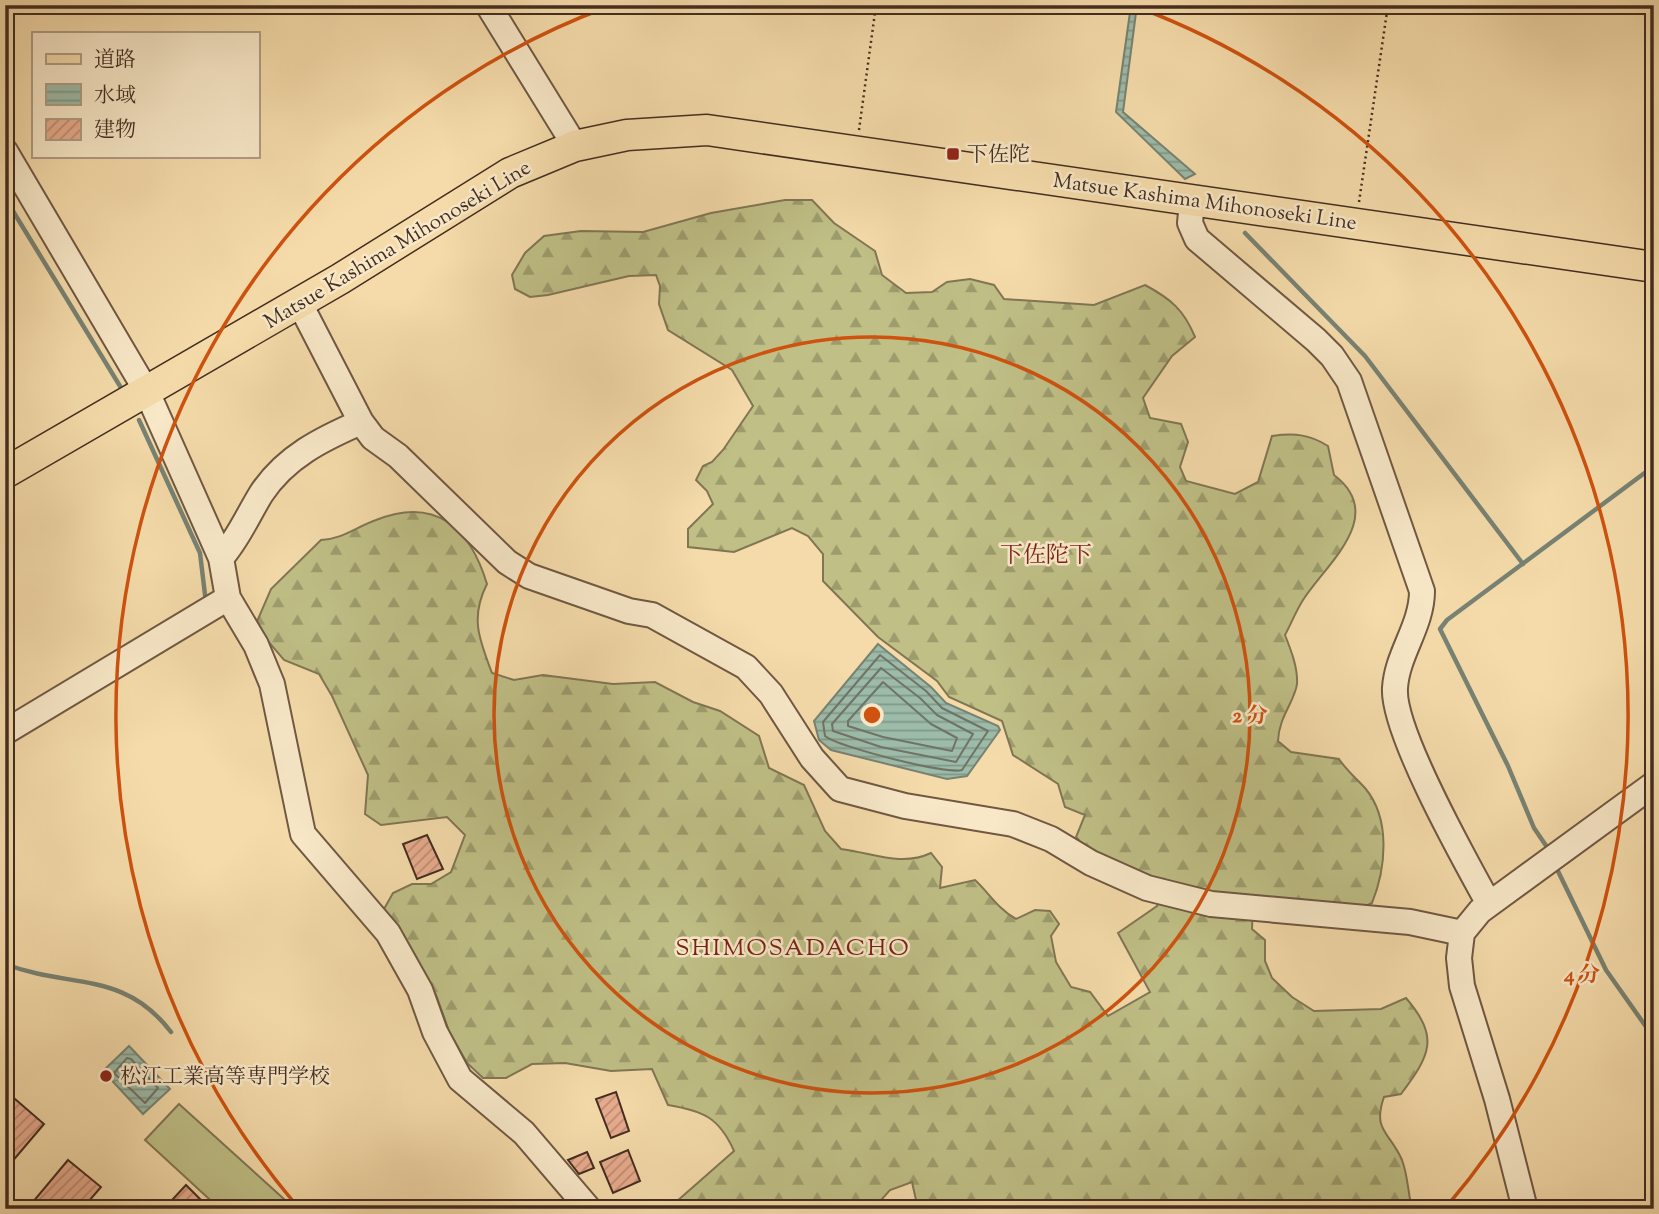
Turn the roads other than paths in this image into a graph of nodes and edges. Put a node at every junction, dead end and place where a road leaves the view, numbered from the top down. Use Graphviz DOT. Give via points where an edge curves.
graph roads {
  1 [pos="488,5"];
  2 [pos="575,146"];
  3 [pos="5,151"];
  4 [pos="1192,201"];
  5 [pos="1654,267"];
  6 [pos="299,302"];
  7 [pos="147,392"];
  8 [pos="361,422"];
  9 [pos="5,473"];
  10 [pos="221,558"];
  11 [pos="228,598"];
  12 [pos="5,732"];
  13 [pos="1654,784"];
  14 [pos="1489,904"];
  15 [pos="1462,933"];
  16 [pos="589,1209"];
  17 [pos="1525,1209"];
  1 -- 2 [label="street"];
  2 -- 4 [label="main road, Matsue Kashima Mihonoseki Line" via="627,135 707,130"];
  2 -- 6 [label="main road, Matsue Kashima Mihonoseki Line" via="510,173"];
  3 -- 7 [label="street"];
  4 -- 5 [label="main road, Matsue Kashima Mihonoseki Line"];
  4 -- 14 [label="street" via="1190,223 1197,239 1316,340 1349,381 1423,590 1419,619 1395,688 1397,706 1426,781"];
  6 -- 7 [label="main road, Matsue Kashima Mihonoseki Line"];
  6 -- 8 [label="street"];
  7 -- 9 [label="main road, Matsue Kashima Mihonoseki Line"];
  7 -- 10 [label="street"];
  8 -- 10 [label="street" via="316,443 283,466"];
  8 -- 15 [label="street" via="508,562 529,576 652,615 746,667 840,789 905,806 1013,824 1147,888 1211,904 1410,922"];
  10 -- 11 [label="street"];
  11 -- 12 [label="street"];
  11 -- 16 [label="street" via="256,645 272,684 303,835 388,933 460,1079 524,1133"];
  13 -- 14 [label="street"];
  14 -- 15 [label="street"];
  15 -- 17 [label="street" via="1462,986"];
}
